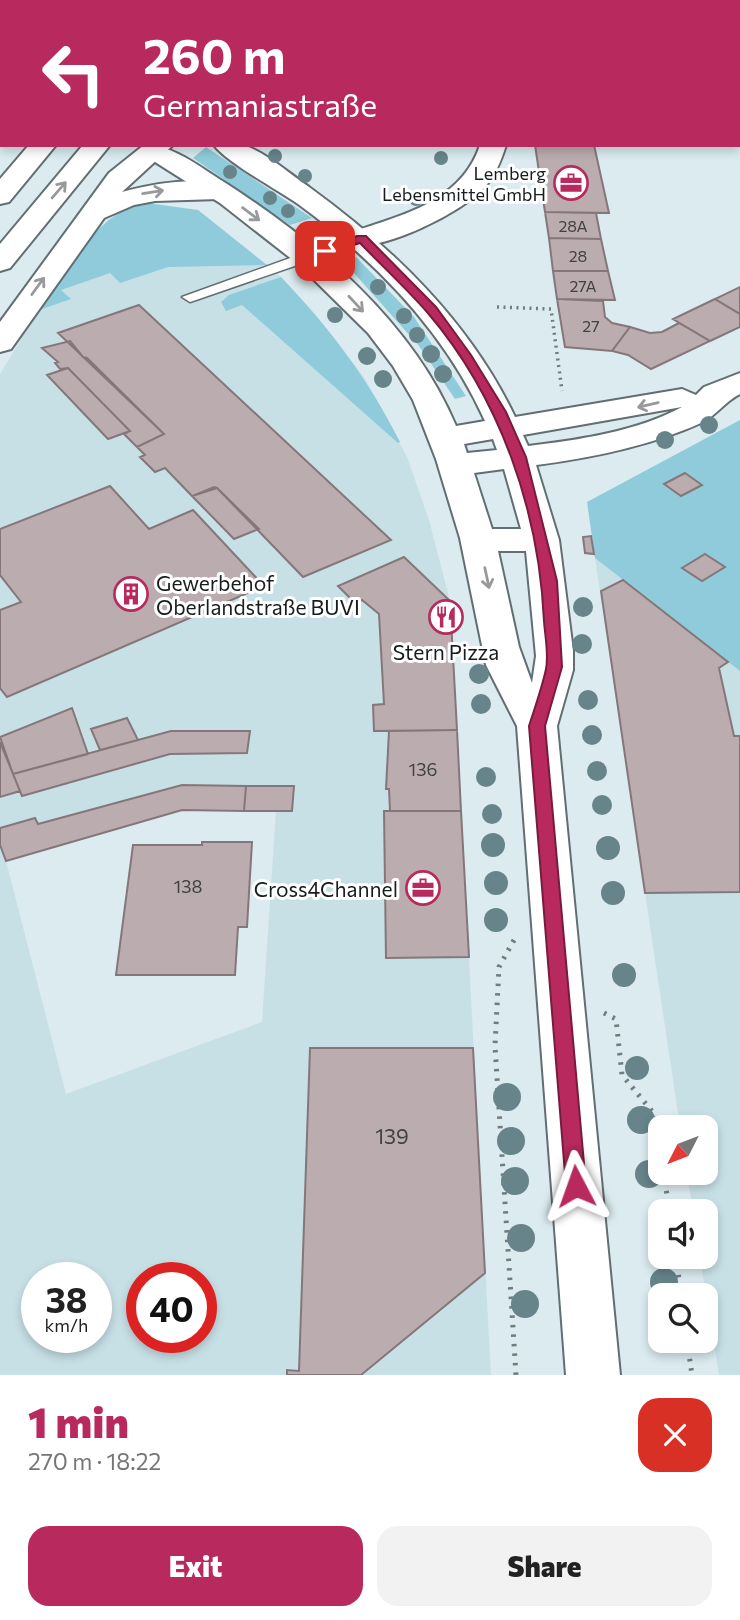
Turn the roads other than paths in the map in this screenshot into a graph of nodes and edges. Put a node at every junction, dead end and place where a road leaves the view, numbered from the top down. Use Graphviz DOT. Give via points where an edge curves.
graph roads {
  1 [pos="41,147"];
  2 [pos="230,147"];
  3 [pos="492,147"];
  4 [pos="95,148"];
  5 [pos="157,148"];
  6 [pos="219,191"];
  7 [pos="0,196"];
  8 [pos="92,213"];
  9 [pos="362,238"];
  10 [pos="307,257"];
  11 [pos="0,262"];
  12 [pos="190,297"];
  13 [pos="0,343"];
  14 [pos="728,388"];
  15 [pos="513,442"];
  16 [pos="449,451"];
  17 [pos="478,540"];
  18 [pos="542,540"];
  19 [pos="537,726"];
  20 [pos="593,1375"];
  1 -- 7 [label="main road"];
  2 -- 9 [label="main road"];
  3 -- 9 [label="main road" via="484,172 457,197 408,222"];
  11 -- 4 [label="main road, one-way"];
  5 -- 6 [label="main road"];
  5 -- 8 [label="main road" via="125,172"];
  8 -- 6 [label="main road, one-way" via="115,201 154,191"];
  6 -- 10 [label="main road, one-way"];
  13 -- 8 [label="main road, one-way"];
  9 -- 10 [label="main road"];
  9 -- 15 [label="main road" via="448,331"];
  10 -- 12 [label="lane"];
  10 -- 16 [label="main road, one-way" via="360,307 410,369"];
  14 -- 15 [label="main road" via="693,415 645,433 580,449"];
  15 -- 16 [label="main road"];
  15 -- 18 [label="main road"];
  16 -- 17 [label="main road"];
  17 -- 18 [label="main road"];
  17 -- 19 [label="main road, one-way" via="506,666"];
  18 -- 19 [label="main road" via="550,581 554,667"];
  19 -- 20 [label="main road"];
}
